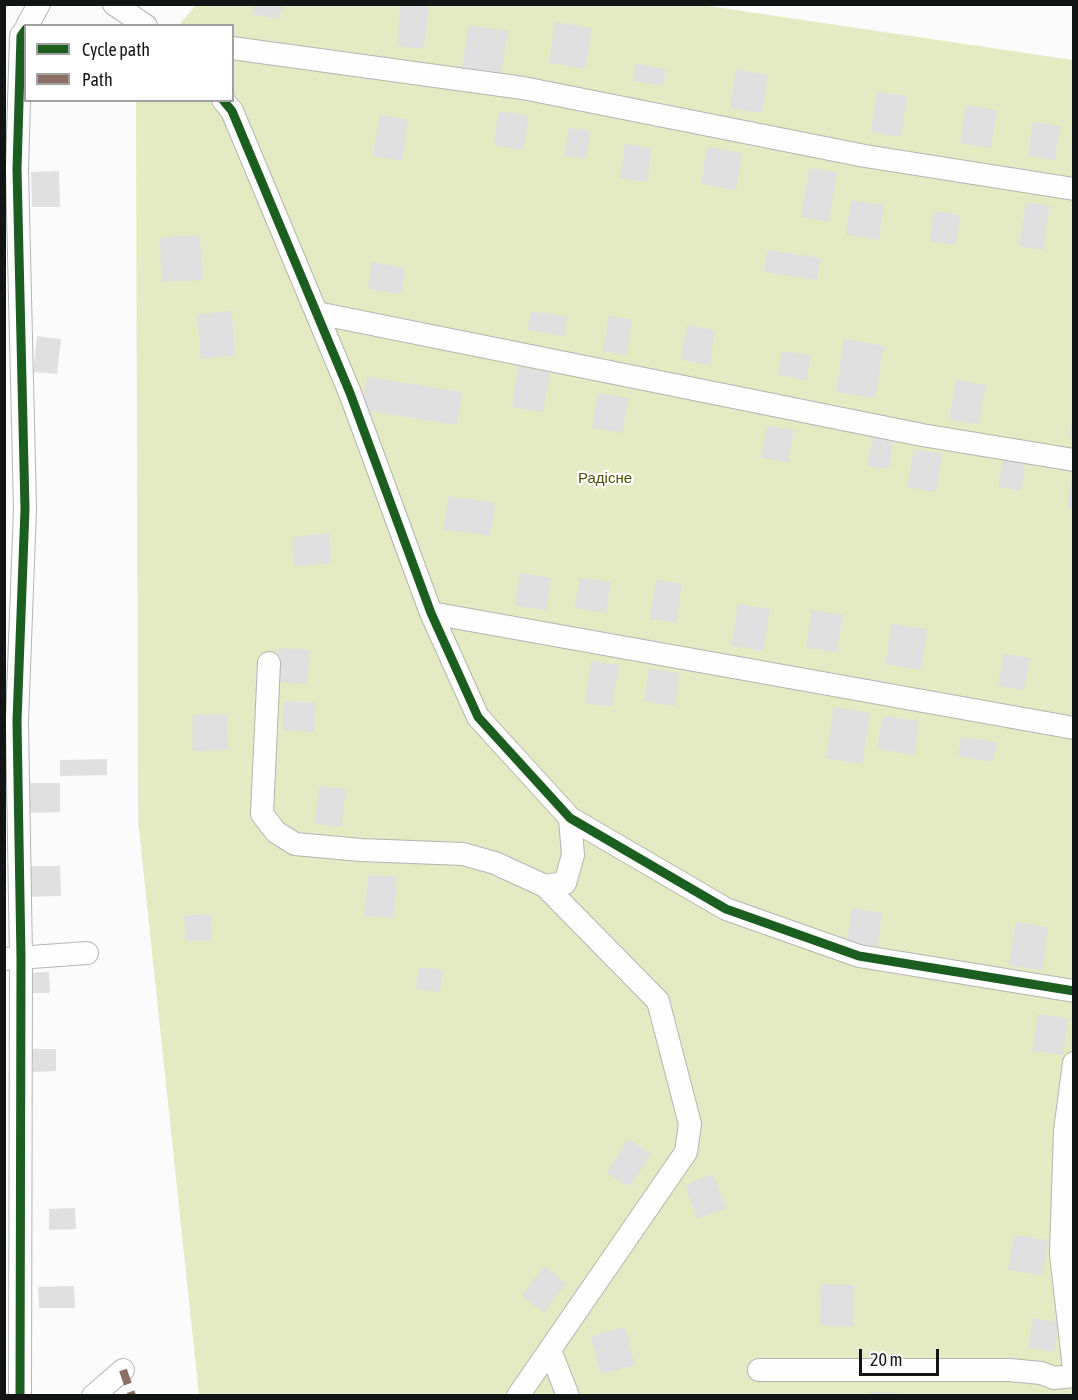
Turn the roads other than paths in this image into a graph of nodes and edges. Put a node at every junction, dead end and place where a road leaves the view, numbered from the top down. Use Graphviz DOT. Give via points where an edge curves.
graph roads {
  1 [pos="39,4"];
  2 [pos="114,4"];
  3 [pos="28,24"];
  4 [pos="143,24"];
  5 [pos="24,31"];
  6 [pos="234,48"];
  7 [pos="225,102"];
  8 [pos="1074,189"];
  9 [pos="12,253"];
  10 [pos="317,313"];
  11 [pos="1074,460"];
  12 [pos="15,510"];
  13 [pos="431,613"];
  14 [pos="269,663"];
  15 [pos="11,722"];
  16 [pos="1074,728"];
  17 [pos="570,818"];
  18 [pos="545,886"];
  19 [pos="87,953"];
  20 [pos="13,959"];
  21 [pos="1074,991"];
  22 [pos="1074,1063"];
  23 [pos="1067,1255"];
  24 [pos="550,1350"];
  25 [pos="123,1370"];
  26 [pos="759,1370"];
  27 [pos="1074,1370"];
  28 [pos="1074,1376"];
  29 [pos="20,1395"];
  30 [pos="93,1395"];
  31 [pos="518,1395"];
  32 [pos="568,1395"];
  1 -- 3 [label="street"];
  2 -- 4 [label="street"];
  5 -- 9 [label="street"];
  6 -- 8 [label="street" via="523,88 865,156"];
  7 -- 10 [label="street" via="232,111"];
  9 -- 12 [label="street"];
  10 -- 11 [label="street" via="922,435"];
  10 -- 13 [label="street"];
  12 -- 15 [label="street"];
  13 -- 16 [label="street"];
  13 -- 17 [label="street" via="478,717"];
  14 -- 18 [label="street" via="262,814 276,832 295,844 463,854 495,863"];
  15 -- 20 [label="street"];
  17 -- 18 [label="street" via="573,855 565,883"];
  17 -- 21 [label="street" via="726,909 859,956"];
  18 -- 24 [label="street" via="658,1001 690,1124 686,1152"];
  19 -- 20 [label="street"];
  20 -- 29 [label="street"];
  22 -- 23 [label="street" via="1065,1131"];
  23 -- 27 [label="street"];
  24 -- 31 [label="street"];
  24 -- 32 [label="street"];
  25 -- 30 [label="street"];
  26 -- 28 [label="street" via="1010,1370 1054,1378"];
}
